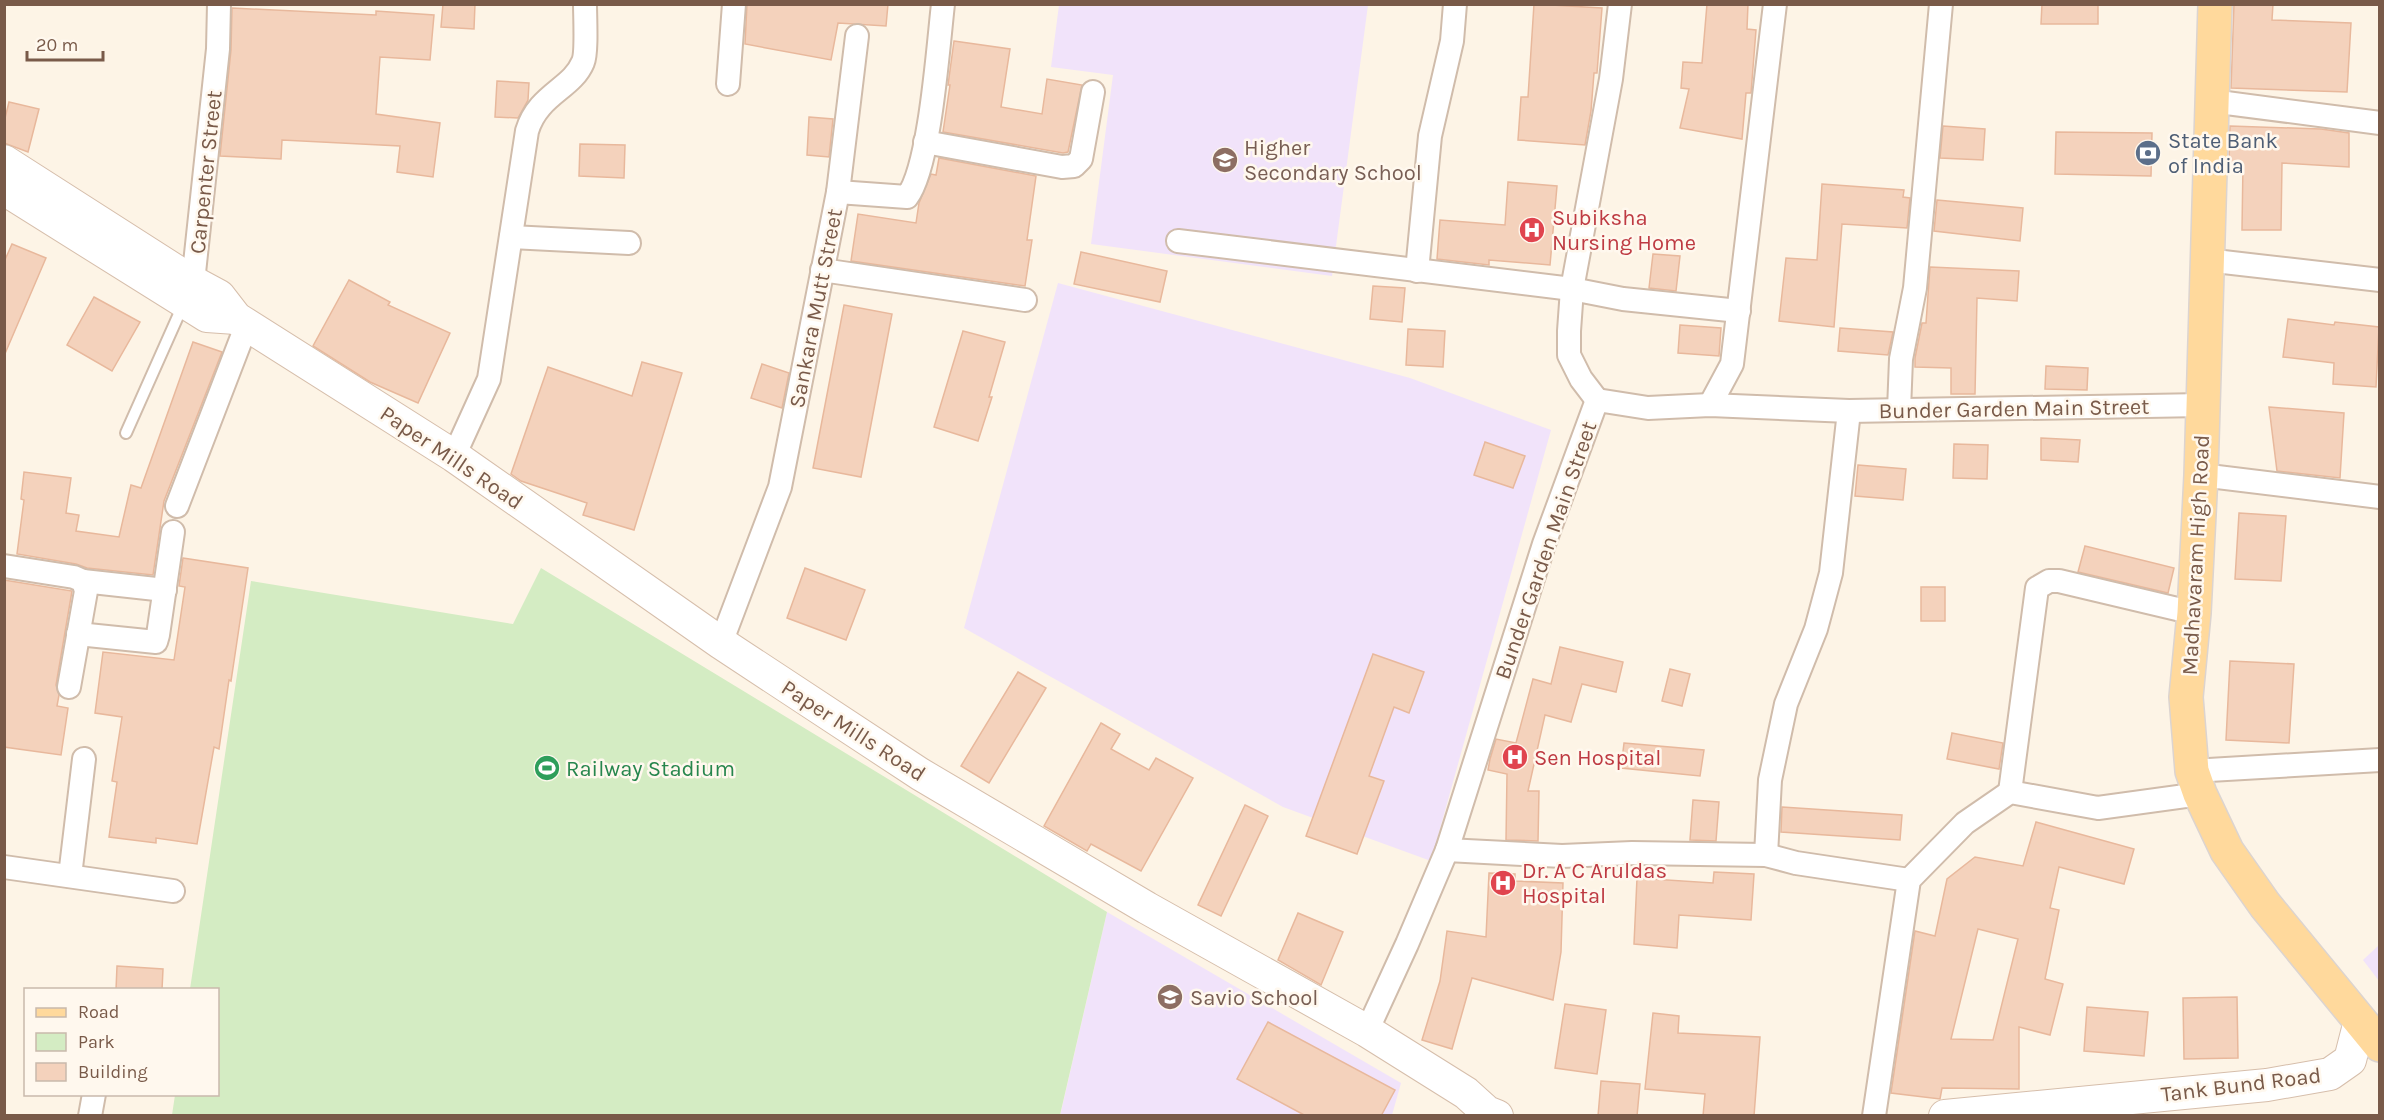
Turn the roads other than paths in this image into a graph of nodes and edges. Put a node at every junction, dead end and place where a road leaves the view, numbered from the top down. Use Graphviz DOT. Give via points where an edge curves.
graph roads {
  1 [pos="219,4"];
  2 [pos="585,4"];
  3 [pos="734,4"];
  4 [pos="944,4"];
  5 [pos="1455,4"];
  6 [pos="1620,4"];
  7 [pos="1775,4"];
  8 [pos="1941,4"];
  9 [pos="2215,4"];
  10 [pos="856,36"];
  11 [pos="728,84"];
  12 [pos="1093,92"];
  13 [pos="2211,101"];
  14 [pos="2379,123"];
  15 [pos="925,142"];
  16 [pos="4,161"];
  17 [pos="4,189"];
  18 [pos="838,192"];
  19 [pos="511,237"];
  20 [pos="1178,241"];
  21 [pos="629,243"];
  22 [pos="2206,260"];
  23 [pos="822,270"];
  24 [pos="1418,271"];
  25 [pos="2379,280"];
  26 [pos="1572,289"];
  27 [pos="188,292"];
  28 [pos="1025,300"];
  29 [pos="1740,311"];
  30 [pos="241,321"];
  31 [pos="1597,400"];
  32 [pos="1710,405"];
  33 [pos="2203,405"];
  34 [pos="1899,410"];
  35 [pos="1849,411"];
  36 [pos="126,433"];
  37 [pos="454,456"];
  38 [pos="2201,475"];
  39 [pos="2379,496"];
  40 [pos="177,506"];
  41 [pos="173,532"];
  42 [pos="4,566"];
  43 [pos="83,581"];
  44 [pos="165,590"];
  45 [pos="2194,613"];
  46 [pos="78,634"];
  47 [pos="721,643"];
  48 [pos="69,687"];
  49 [pos="84,759"];
  50 [pos="2379,760"];
  51 [pos="2196,782"];
  52 [pos="2010,792"];
  53 [pos="1447,850"];
  54 [pos="1766,855"];
  55 [pos="4,867"];
  56 [pos="69,876"];
  57 [pos="1909,880"];
  58 [pos="173,891"];
  59 [pos="1367,1031"];
  60 [pos="2370,1033"];
  61 [pos="94,1096"];
  62 [pos="1490,1114"];
  63 [pos="90,1116"];
  64 [pos="1874,1116"];
  65 [pos="1945,1116"];
  1 -- 27 [label="street, Carpenter Street" via="218,49"];
  2 -- 19 [label="street" via="584,60 575,74 541,104 527,131"];
  3 -- 11 [label="street"];
  4 -- 15 [label="street, Sankara Mutt Street"];
  5 -- 24 [label="street" via="1452,41 1430,136"];
  6 -- 26 [label="street" via="1611,79"];
  7 -- 29 [label="street"];
  8 -- 34 [label="street" via="1914,288 1901,359"];
  9 -- 13 [label="main road, Madhavaram High Road"];
  10 -- 18 [label="street"];
  12 -- 15 [label="street" via="1081,159 1074,165 1062,167"];
  13 -- 14 [label="street"];
  13 -- 22 [label="main road, Madhavaram High Road"];
  15 -- 18 [label="street, Sankara Mutt Street" via="913,190 907,197"];
  16 -- 27 [label="main road, Paper Mills Road"];
  17 -- 27 [label="main road, Paper Mills Road"];
  18 -- 23 [label="street, Sankara Mutt Street"];
  19 -- 21 [label="street"];
  19 -- 37 [label="street" via="489,379"];
  20 -- 24 [label="street"];
  22 -- 25 [label="street"];
  22 -- 33 [label="main road, Madhavaram High Road"];
  23 -- 28 [label="street"];
  23 -- 47 [label="street, Sankara Mutt Street" via="780,487"];
  24 -- 26 [label="street"];
  26 -- 29 [label="street" via="1623,299"];
  26 -- 31 [label="street" via="1569,355"];
  27 -- 30 [label="main road, Paper Mills Road" via="207,315"];
  27 -- 36 [label="lane"];
  29 -- 32 [label="street" via="1732,364"];
  30 -- 37 [label="main road, Paper Mills Road"];
  30 -- 40 [label="street"];
  31 -- 32 [label="street, Bunder Garden Main Street" via="1648,408"];
  31 -- 53 [label="street, Bunder Garden Main Street" via="1544,544"];
  32 -- 35 [label="street, Bunder Garden Main Street"];
  33 -- 34 [label="street, Bunder Garden Main Street"];
  33 -- 38 [label="main road, Madhavaram High Road"];
  34 -- 35 [label="street, Bunder Garden Main Street"];
  35 -- 54 [label="street" via="1833,564 1816,628 1786,704 1770,780"];
  37 -- 47 [label="main road, Paper Mills Road"];
  38 -- 39 [label="street"];
  38 -- 45 [label="main road, Madhavaram High Road"];
  41 -- 44 [label="street"];
  42 -- 43 [label="street"];
  43 -- 44 [label="street"];
  43 -- 46 [label="street" via="86,591"];
  44 -- 46 [label="street" via="156,642"];
  45 -- 51 [label="main road, Madhavaram High Road" via="2186,698"];
  45 -- 52 [label="street" via="2060,581 2049,581 2037,588"];
  46 -- 48 [label="street"];
  47 -- 59 [label="main road, Paper Mills Road" via="920,774 1147,908"];
  49 -- 56 [label="street"];
  50 -- 51 [label="street"];
  51 -- 52 [label="street" via="2098,808"];
  51 -- 60 [label="main road, Madhavaram High Road" via="2227,851 2265,905"];
  52 -- 57 [label="street" via="1965,823"];
  53 -- 54 [label="street" via="1562,856"];
  53 -- 59 [label="street, Bunder Garden Main Street"];
  54 -- 57 [label="street"];
  55 -- 56 [label="street"];
  56 -- 58 [label="street"];
  57 -- 64 [label="street"];
  59 -- 62 [label="main road, Paper Mills Road" via="1466,1093"];
  60 -- 65 [label="main road, Tank Bund Road" via="2350,1060 2330,1074 2267,1085"];
  61 -- 63 [label="street"];
}
